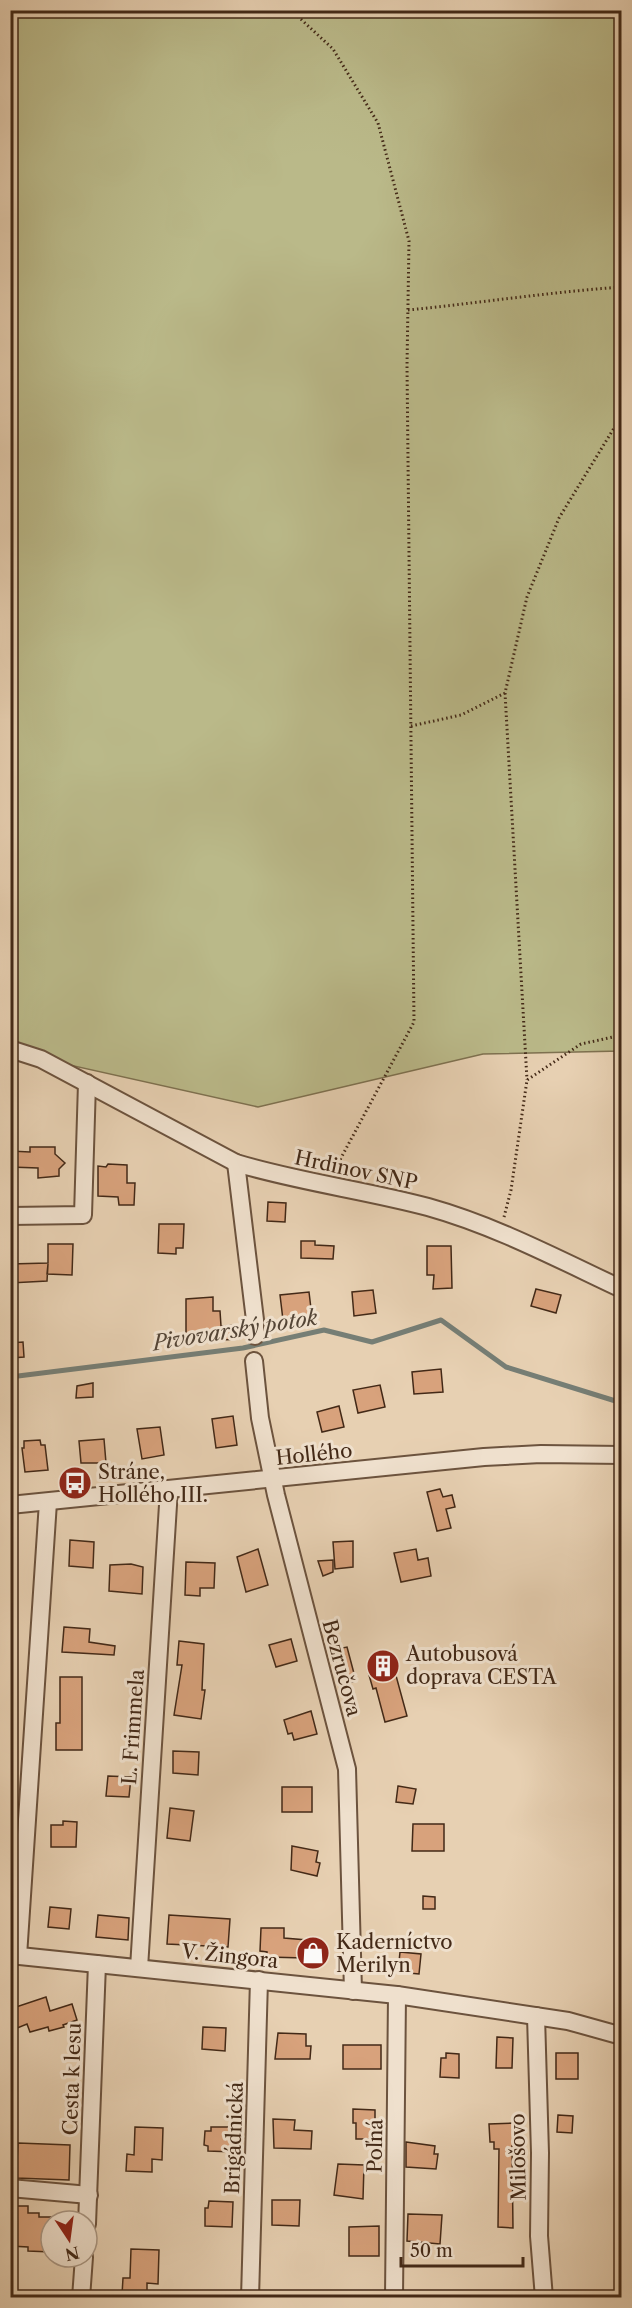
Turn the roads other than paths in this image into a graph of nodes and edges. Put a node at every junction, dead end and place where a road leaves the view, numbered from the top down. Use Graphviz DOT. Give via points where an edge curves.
graph roads {
  1 [pos="10,1049"];
  2 [pos="87,1083"];
  3 [pos="236,1163"];
  4 [pos="10,1216"];
  5 [pos="621,1289"];
  6 [pos="255,1336"];
  7 [pos="255,1361"];
  8 [pos="621,1455"];
  9 [pos="273,1479"];
  10 [pos="170,1489"];
  11 [pos="48,1502"];
  12 [pos="10,1505"];
  13 [pos="14,1955"];
  14 [pos="97,1964"];
  15 [pos="139,1968"];
  16 [pos="259,1980"];
  17 [pos="353,1991"];
  18 [pos="397,1995"];
  19 [pos="536,2016"];
  20 [pos="621,2036"];
  21 [pos="10,2188"];
  22 [pos="89,2195"];
  23 [pos="88,2209"];
  24 [pos="83,2269"];
  25 [pos="81,2298"];
  26 [pos="250,2298"];
  27 [pos="394,2298"];
  28 [pos="544,2298"];
  1 -- 2 [label="street, Hrdinov SNP" via="41,1059"];
  2 -- 3 [label="street, Hrdinov SNP"];
  2 -- 4 [label="street" via="83,1215"];
  3 -- 5 [label="street, Hrdinov SNP" via="428,1207 500,1231"];
  3 -- 6 [label="street"];
  7 -- 9 [label="street, Bezručova" via="260,1418"];
  8 -- 9 [label="street, Hollého" via="484,1457"];
  9 -- 10 [label="street, Hollého"];
  9 -- 17 [label="street, Bezručova" via="347,1769"];
  10 -- 11 [label="street, Hollého"];
  10 -- 15 [label="street, L. Frimmela"];
  11 -- 12 [label="street, Hollého"];
  11 -- 13 [label="street"];
  13 -- 14 [label="street, V. Žingora"];
  14 -- 15 [label="street, V. Žingora"];
  14 -- 22 [label="street, Cesta k lesu"];
  15 -- 16 [label="street, V. Žingora"];
  16 -- 17 [label="street, V. Žingora"];
  16 -- 26 [label="street, Brigádnická"];
  17 -- 18 [label="street, V. Žingora"];
  18 -- 19 [label="street, V. Žingora"];
  18 -- 27 [label="street, Poľná"];
  19 -- 20 [label="street, V. Žingora"];
  19 -- 28 [label="street, Milošovo" via="539,2236"];
  21 -- 22 [label="street"];
  22 -- 23 [label="street, Cesta k lesu"];
  24 -- 25 [label="street"];
}
